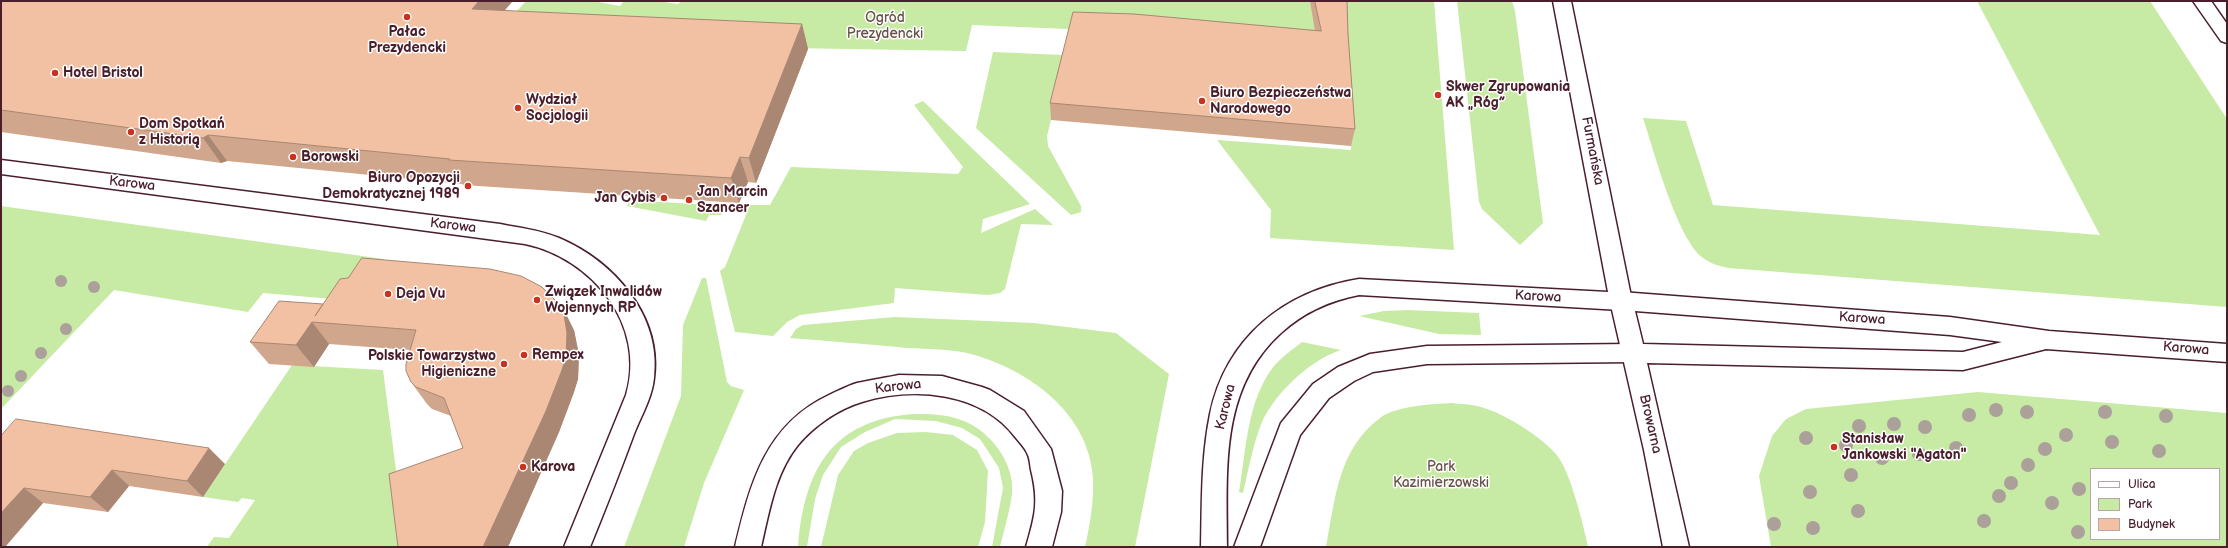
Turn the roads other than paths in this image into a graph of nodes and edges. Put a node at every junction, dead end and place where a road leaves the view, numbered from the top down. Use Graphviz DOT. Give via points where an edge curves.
graph roads {
  1 [pos="1562,1"];
  2 [pos="2202,1"];
  3 [pos="2227,37"];
  4 [pos="1,167"];
  5 [pos="1621,301"];
  6 [pos="2049,340"];
  7 [pos="1634,353"];
  8 [pos="2227,353"];
  9 [pos="577,547"];
  10 [pos="748,547"];
  11 [pos="1039,547"];
  12 [pos="1214,547"];
  13 [pos="1247,547"];
  14 [pos="1676,547"];
  1 -- 5 [label="street, Furmańska"];
  2 -- 3 [label="street"];
  4 -- 9 [label="street, Karowa" via="500,232 548,242 574,253 614,286 628,308 639,336 643,372 636,399"];
  5 -- 6 [label="street, Karowa" via="1950,326"];
  5 -- 7 [label="street, Browarna"];
  5 -- 12 [label="street, Karowa" via="1358,287 1327,293 1299,306 1255,343 1226,396 1217,449"];
  6 -- 7 [label="street, Karowa" via="1963,361"];
  6 -- 8 [label="street, Karowa"];
  7 -- 13 [label="street, Karowa" via="1426,355 1370,363 1346,374 1321,391 1290,430"];
  7 -- 14 [label="street, Browarna"];
  10 -- 11 [label="street, Karowa" via="756,512 771,468 790,436 805,422 834,403 860,392 924,384 969,391 990,400 1008,411 1025,428 1038,447 1046,468 1050,491 1048,516"];
}
